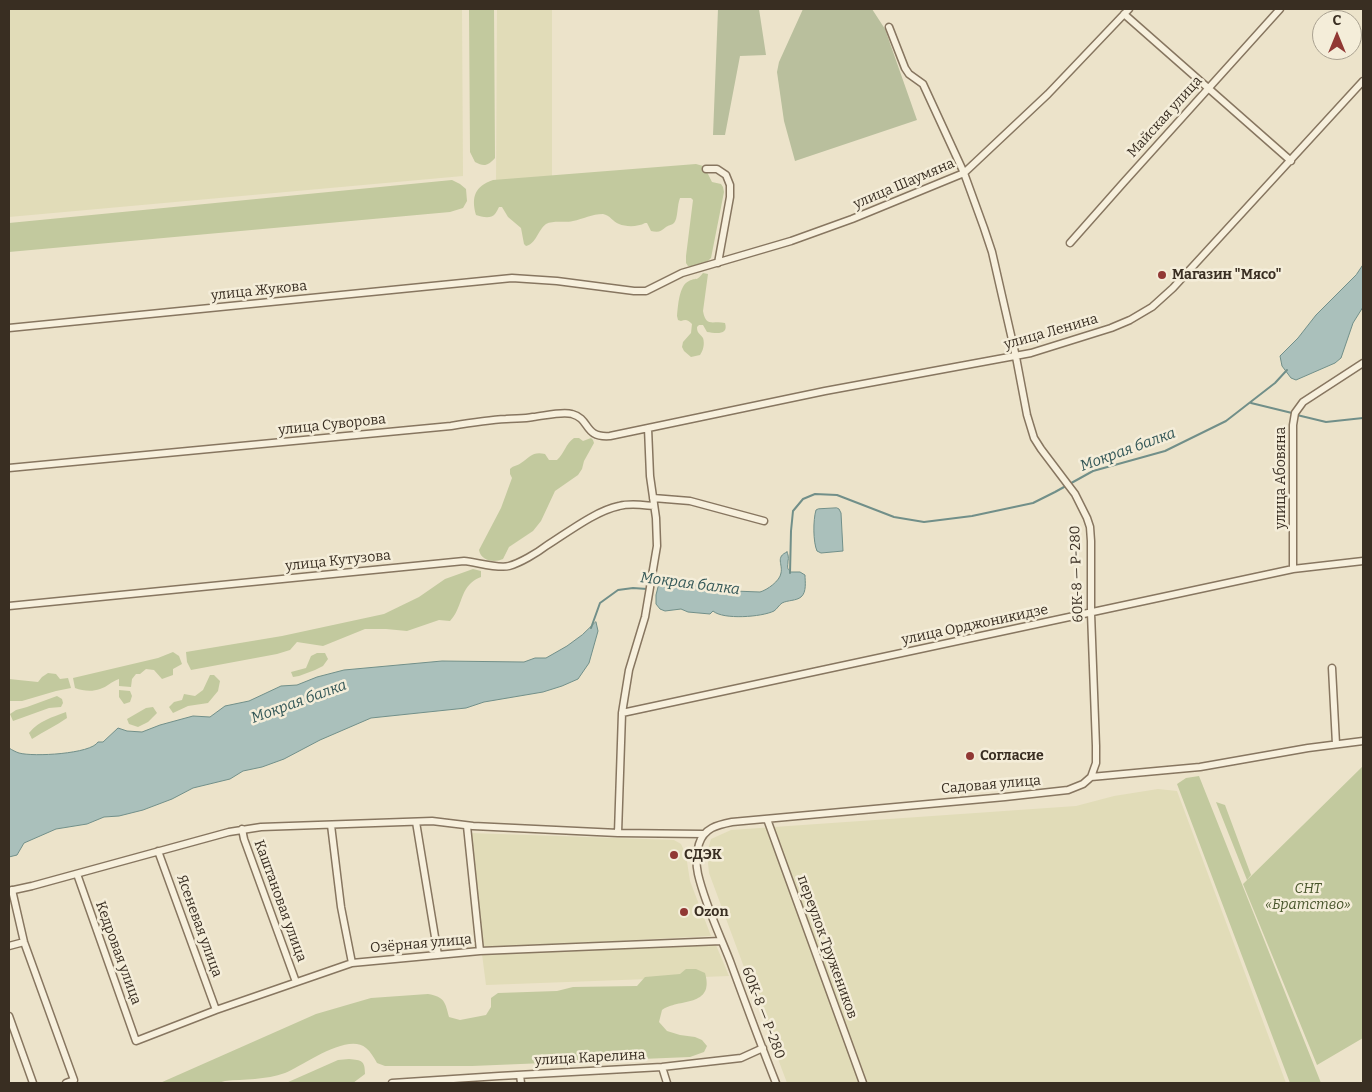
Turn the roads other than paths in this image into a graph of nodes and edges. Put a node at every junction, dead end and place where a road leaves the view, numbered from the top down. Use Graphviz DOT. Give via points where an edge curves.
graph roads {
  1 [pos="1280,9"];
  2 [pos="1127,11"];
  3 [pos="889,27"];
  4 [pos="1363,81"];
  5 [pos="1208,88"];
  6 [pos="1291,161"];
  7 [pos="706,169"];
  8 [pos="964,173"];
  9 [pos="1070,244"];
  10 [pos="718,263"];
  11 [pos="512,278"];
  12 [pos="9,328"];
  13 [pos="1016,357"];
  14 [pos="1363,364"];
  15 [pos="648,428"];
  16 [pos="9,468"];
  17 [pos="653,498"];
  18 [pos="654,506"];
  19 [pos="764,521"];
  20 [pos="1363,561"];
  21 [pos="1293,569"];
  22 [pos="9,606"];
  23 [pos="1090,612"];
  24 [pos="1332,668"];
  25 [pos="622,713"];
  26 [pos="1363,741"];
  27 [pos="1336,744"];
  28 [pos="1091,777"];
  29 [pos="767,819"];
  30 [pos="416,822"];
  31 [pos="331,825"];
  32 [pos="467,826"];
  33 [pos="242,829"];
  34 [pos="618,833"];
  35 [pos="703,834"];
  36 [pos="158,851"];
  37 [pos="77,874"];
  38 [pos="11,891"];
  39 [pos="721,941"];
  40 [pos="24,942"];
  41 [pos="9,946"];
  42 [pos="480,951"];
  43 [pos="438,954"];
  44 [pos="352,963"];
  45 [pos="296,982"];
  46 [pos="216,1010"];
  47 [pos="9,1016"];
  48 [pos="136,1041"];
  49 [pos="762,1048"];
  50 [pos="662,1066"];
  51 [pos="520,1075"];
  52 [pos="33,1083"];
  53 [pos="66,1083"];
  54 [pos="392,1083"];
  55 [pos="521,1083"];
  56 [pos="667,1083"];
  57 [pos="776,1083"];
  58 [pos="863,1083"];
  1 -- 5 [label="street, Майская улица"];
  2 -- 5 [label="street"];
  2 -- 8 [label="street, улица Шаумяна" via="1048,94"];
  3 -- 8 [label="street, 60К-8 — Р-280" via="908,74 923,84"];
  4 -- 6 [label="street, улица Ленина"];
  5 -- 6 [label="street"];
  5 -- 9 [label="street, Майская улица"];
  6 -- 13 [label="street, улица Ленина" via="1152,307 1111,328"];
  7 -- 10 [label="street" via="718,169 726,175 730,185"];
  8 -- 10 [label="street, улица Шаумяна" via="852,219"];
  8 -- 13 [label="street, 60К-8 — Р-280" via="992,252"];
  10 -- 11 [label="street, улица Шаумяна" via="682,273 646,291 634,292"];
  11 -- 12 [label="street, улица Жукова"];
  13 -- 15 [label="street, улица Ленина" via="825,391"];
  13 -- 23 [label="street, 60К-8 — Р-280" via="1034,438 1075,494 1090,527"];
  14 -- 21 [label="street, улица Абовяна" via="1303,402 1295,413"];
  15 -- 16 [label="street, улица Суворова" via="602,437 590,431 578,416 565,413"];
  15 -- 17 [label="street"];
  17 -- 18 [label="street"];
  17 -- 19 [label="street" via="690,501"];
  18 -- 22 [label="street, улица Кутузова" via="611,508 508,567 464,561"];
  18 -- 25 [label="street" via="655,560"];
  20 -- 21 [label="street, улица Орджоникидзе"];
  21 -- 23 [label="street, улица Орджоникидзе"];
  23 -- 25 [label="street, улица Орджоникидзе"];
  23 -- 28 [label="street, 60К-8 — Р-280" via="1096,746 1096,763"];
  24 -- 27 [label="street"];
  25 -- 34 [label="street"];
  26 -- 27 [label="street, Садовая улица"];
  27 -- 28 [label="street, Садовая улица" via="1200,767"];
  28 -- 29 [label="street, Садовая улица" via="1068,790"];
  29 -- 35 [label="street, Садовая улица" via="719,825"];
  29 -- 58 [label="street, переулок Тружеников"];
  30 -- 31 [label="street, Садовая улица"];
  30 -- 32 [label="street, Садовая улица"];
  30 -- 43 [label="street"];
  31 -- 33 [label="street, Садовая улица"];
  31 -- 44 [label="street"];
  32 -- 34 [label="street, Садовая улица"];
  32 -- 42 [label="street"];
  33 -- 36 [label="street, Садовая улица"];
  33 -- 45 [label="street, Каштановая улица"];
  34 -- 35 [label="street, Садовая улица"];
  35 -- 39 [label="street, 60К-8 — Р-280" via="697,850 698,874"];
  36 -- 37 [label="street, Садовая улица"];
  36 -- 46 [label="street, Ясеневая улица"];
  37 -- 38 [label="street, Садовая улица"];
  37 -- 48 [label="street, Кедровая улица"];
  38 -- 40 [label="street"];
  39 -- 42 [label="street, Озёрная улица"];
  39 -- 49 [label="street, 60К-8 — Р-280"];
  40 -- 41 [label="street"];
  40 -- 53 [label="street" via="74,1080"];
  42 -- 43 [label="street, Озёрная улица"];
  43 -- 44 [label="street, Озёрная улица"];
  44 -- 45 [label="street, Озёрная улица"];
  45 -- 46 [label="street, Озёрная улица"];
  46 -- 48 [label="street, Озёрная улица"];
  47 -- 52 [label="street"];
  49 -- 50 [label="street, улица Карелина" via="741,1058"];
  49 -- 57 [label="street, 60К-8 — Р-280"];
  50 -- 51 [label="street, улица Карелина"];
  50 -- 56 [label="street, улица Карелина"];
  51 -- 54 [label="street, улица Карелина"];
  51 -- 55 [label="street, улица Карелина"];
}
